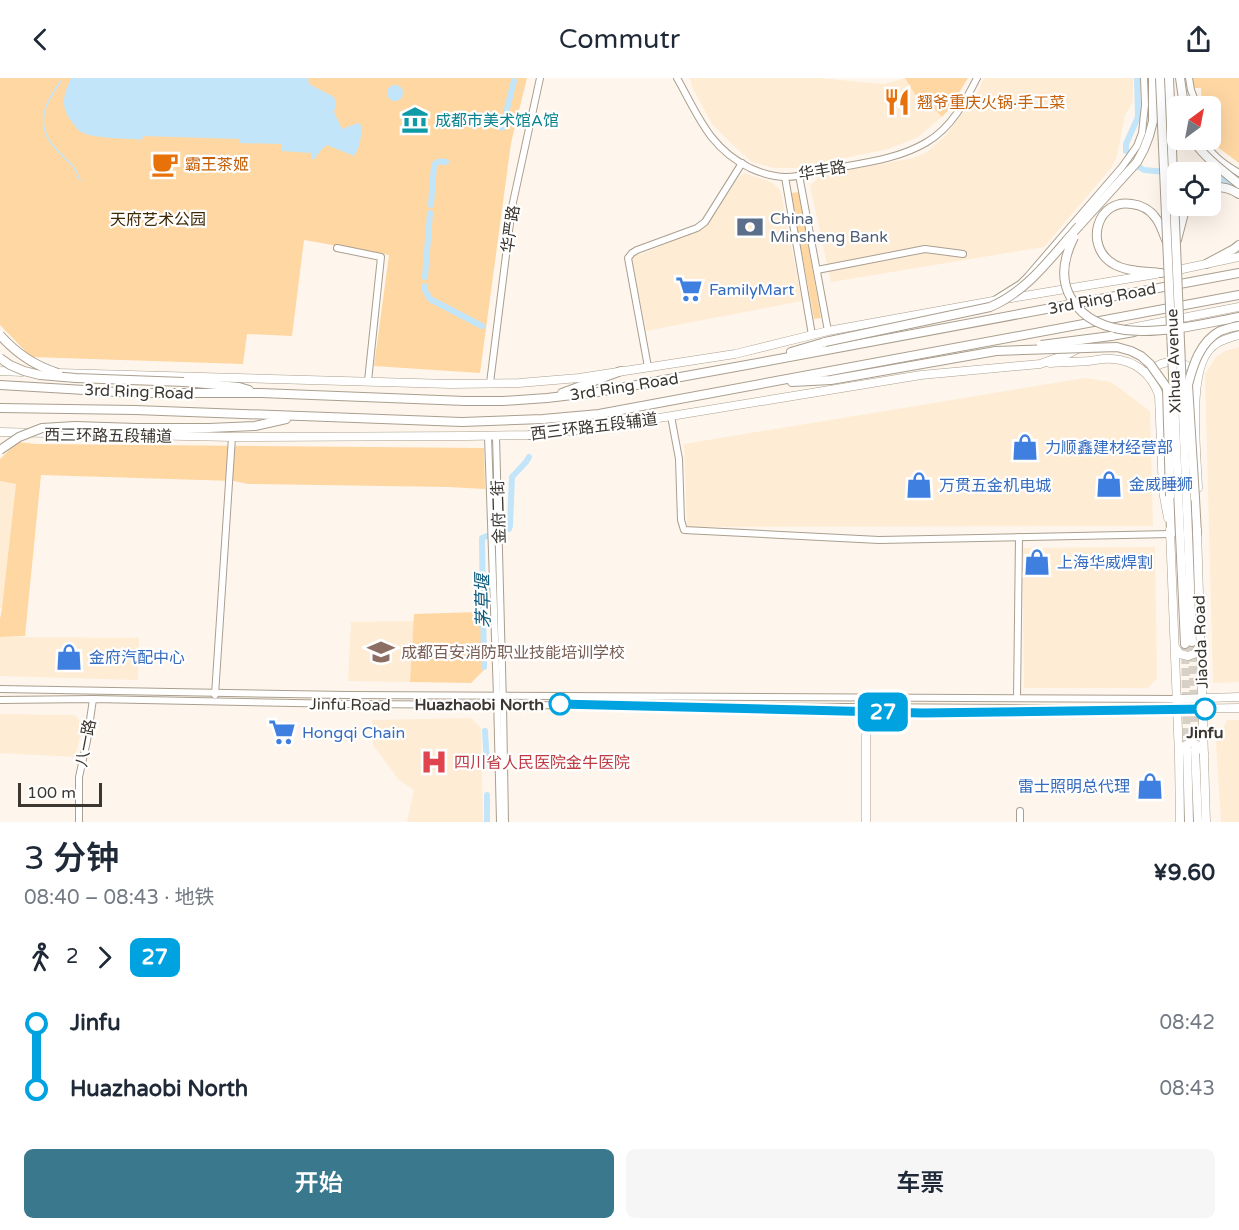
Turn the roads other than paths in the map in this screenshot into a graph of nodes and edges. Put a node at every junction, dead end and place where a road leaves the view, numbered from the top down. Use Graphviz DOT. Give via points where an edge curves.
graph roads {
  1 [pos="540,78"];
  2 [pos="677,78"];
  3 [pos="977,78"];
  4 [pos="1144,78"];
  5 [pos="1153,78"];
  6 [pos="1160,78"];
  7 [pos="1169,78"];
  8 [pos="1180,78"];
  9 [pos="1189,78"];
  10 [pos="1183,96"];
  11 [pos="1193,96"];
  12 [pos="1200,150"];
  13 [pos="1209,150"];
  14 [pos="742,163"];
  15 [pos="1239,173"];
  16 [pos="799,175"];
  17 [pos="785,177"];
  18 [pos="1239,184"];
  19 [pos="1221,188"];
  20 [pos="1239,194"];
  21 [pos="1183,216"];
  22 [pos="1079,226"];
  23 [pos="1239,245"];
  24 [pos="1172,246"];
  25 [pos="337,248"];
  26 [pos="963,254"];
  27 [pos="1239,256"];
  28 [pos="1206,264"];
  29 [pos="816,270"];
  30 [pos="1161,273"];
  31 [pos="1239,273"];
  32 [pos="1239,295"];
  33 [pos="993,301"];
  34 [pos="1239,307"];
  35 [pos="1239,317"];
  36 [pos="1239,326"];
  37 [pos="828,331"];
  38 [pos="1145,331"];
  39 [pos="0,335"];
  40 [pos="812,335"];
  41 [pos="1239,335"];
  42 [pos="996,351"];
  43 [pos="0,358"];
  44 [pos="752,364"];
  45 [pos="1040,364"];
  46 [pos="648,367"];
  47 [pos="0,371"];
  48 [pos="621,371"];
  49 [pos="1146,373"];
  50 [pos="1198,373"];
  51 [pos="76,378"];
  52 [pos="368,381"];
  53 [pos="489,383"];
  54 [pos="0,385"];
  55 [pos="753,385"];
  56 [pos="1188,385"];
  57 [pos="1167,388"];
  58 [pos="261,393"];
  59 [pos="547,398"];
  60 [pos="0,408"];
  61 [pos="1179,413"];
  62 [pos="599,414"];
  63 [pos="298,416"];
  64 [pos="671,416"];
  65 [pos="0,432"];
  66 [pos="1180,432"];
  67 [pos="530,435"];
  68 [pos="492,436"];
  69 [pos="232,437"];
  70 [pos="0,450"];
  71 [pos="1193,455"];
  72 [pos="1169,457"];
  73 [pos="1171,534"];
  74 [pos="1188,534"];
  75 [pos="1019,537"];
  76 [pos="1192,643"];
  77 [pos="1174,646"];
  78 [pos="0,689"];
  79 [pos="215,693"];
  80 [pos="500,696"];
  81 [pos="1239,696"];
  82 [pos="868,698"];
  83 [pos="1017,698"];
  84 [pos="1202,698"];
  85 [pos="93,699"];
  86 [pos="1176,699"];
  87 [pos="0,700"];
  88 [pos="214,702"];
  89 [pos="500,705"];
  90 [pos="868,707"];
  91 [pos="1202,708"];
  92 [pos="1239,708"];
  93 [pos="1177,709"];
  94 [pos="1204,753"];
  95 [pos="1179,756"];
  96 [pos="1020,812"];
  97 [pos="79,822"];
  98 [pos="500,822"];
  99 [pos="505,822"];
  100 [pos="866,822"];
  101 [pos="1020,822"];
  102 [pos="1180,822"];
  103 [pos="1189,822"];
  104 [pos="1198,822"];
  105 [pos="1206,822"];
  1 -- 53 [label="street, 华严路" via="512,207"];
  2 -- 14 [label="street, 华丰路" via="713,140"];
  3 -- 16 [label="street, 华丰路" via="960,108 928,142 880,159"];
  4 -- 33 [label="street" via="1145,105 1137,146 1028,276"];
  5 -- 22 [label="highway" via="1153,121 1144,149 1137,162"];
  6 -- 24 [label="highway, Xihua Avenue, bridge"];
  7 -- 24 [label="highway, Xihua Avenue, bridge"];
  8 -- 10 [label="highway"];
  9 -- 11 [label="street"];
  12 -- 18 [label="highway, bridge"];
  13 -- 15 [label="street"];
  14 -- 17 [label="street, 华丰路"];
  14 -- 46 [label="street" via="705,222 637,250 628,258"];
  16 -- 17 [label="street, 华丰路"];
  16 -- 29 [label="street"];
  17 -- 40 [label="street"];
  19 -- 20 [label="highway"];
  21 -- 24 [label="highway, bridge"];
  22 -- 38 [label="highway, bridge" via="1068,248 1063,276 1076,308 1107,326"];
  22 -- 44 [label="highway, bridge" via="1021,290 990,307 825,342"];
  23 -- 28 [label="highway"];
  24 -- 30 [label="highway, bridge" via="1146,208 1126,203 1108,209 1101,217 1096,237 1104,256 1125,268"];
  24 -- 61 [label="highway, Xihua Avenue, bridge"];
  25 -- 52 [label="street" via="381,257"];
  26 -- 29 [label="street" via="925,249"];
  27 -- 28 [label="main road"];
  28 -- 30 [label="main road"];
  29 -- 37 [label="street"];
  30 -- 33 [label="main road"];
  31 -- 44 [label="highway, 3rd Ring Road"];
  32 -- 55 [label="highway, 3rd Ring Road"];
  33 -- 37 [label="main road"];
  34 -- 45 [label="main road, 西三环路五段辅道" via="1105,335"];
  35 -- 38 [label="highway, bridge"];
  36 -- 56 [label="highway, bridge" via="1220,331 1202,348"];
  37 -- 40 [label="main road"];
  38 -- 42 [label="highway, bridge"];
  39 -- 51 [label="highway, bridge" via="36,364"];
  40 -- 46 [label="main road" via="735,354"];
  41 -- 50 [label="main road" via="1208,350"];
  42 -- 55 [label="highway" via="831,380"];
  42 -- 57 [label="highway, bridge" via="1117,347 1150,364"];
  43 -- 51 [label="highway, bridge" via="24,371"];
  44 -- 59 [label="highway, 3rd Ring Road"];
  45 -- 49 [label="main road" via="1111,359"];
  45 -- 64 [label="main road, 西三环路五段辅道" via="921,375"];
  46 -- 48 [label="main road"];
  47 -- 52 [label="main road"];
  48 -- 53 [label="main road" via="579,378"];
  48 -- 59 [label="highway"];
  49 -- 50 [label="main road" via="1159,364 1177,361"];
  49 -- 73 [label="main road, Jiaoda Road" via="1159,395 1163,491"];
  50 -- 74 [label="main road, Jiaoda Road" via="1198,490"];
  51 -- 58 [label="highway, bridge" via="184,382"];
  52 -- 53 [label="main road"];
  54 -- 58 [label="highway, 3rd Ring Road" via="135,393"];
  55 -- 62 [label="highway, 3rd Ring Road"];
  56 -- 61 [label="highway, bridge"];
  56 -- 71 [label="highway, bridge"];
  57 -- 61 [label="highway, bridge"];
  57 -- 72 [label="highway, bridge"];
  58 -- 59 [label="highway, 3rd Ring Road" via="465,401"];
  60 -- 63 [label="highway, 3rd Ring Road"];
  61 -- 66 [label="highway, Xihua Avenue, bridge"];
  62 -- 63 [label="highway, 3rd Ring Road" via="462,422"];
  62 -- 67 [label="highway"];
  63 -- 70 [label="highway, bridge" via="255,426 42,428"];
  64 -- 67 [label="main road, 西三环路五段辅道" via="598,429"];
  64 -- 75 [label="street" via="679,459 684,530 879,540"];
  65 -- 69 [label="main road, 西三环路五段辅道"];
  66 -- 71 [label="highway, bridge"];
  66 -- 72 [label="highway, bridge"];
  66 -- 74 [label="highway, Xihua Avenue, bridge"];
  67 -- 68 [label="main road, 西三环路五段辅道"];
  68 -- 69 [label="main road, 西三环路五段辅道"];
  68 -- 80 [label="street, 金府二街"];
  69 -- 79 [label="street"];
  71 -- 74 [label="highway, bridge" via="1195,498"];
  72 -- 73 [label="highway, bridge"];
  73 -- 75 [label="street"];
  73 -- 77 [label="main road, Jiaoda Road"];
  74 -- 76 [label="highway, Xihua Avenue"];
  74 -- 76 [label="main road, Jiaoda Road"];
  75 -- 83 [label="street"];
  76 -- 77 [label="main road" via="1196,652 1188,656 1180,654"];
  76 -- 84 [label="main road, Jiaoda Road"];
  77 -- 86 [label="main road, Jiaoda Road"];
  78 -- 79 [label="street, Jinfu Road"];
  79 -- 80 [label="street, Jinfu Road"];
  79 -- 88 [label="street"];
  80 -- 82 [label="street, Jinfu Road"];
  80 -- 89 [label="street, 金府二街"];
  81 -- 84 [label="main road, Jinfu Road"];
  82 -- 83 [label="street, Jinfu Road"];
  82 -- 90 [label="main road"];
  83 -- 86 [label="street, Jinfu Road"];
  84 -- 86 [label="main road, Jinfu Road"];
  84 -- 91 [label="main road, Jiaoda Road"];
  85 -- 87 [label="street, Jinfu Road"];
  85 -- 88 [label="street, Jinfu Road"];
  85 -- 97 [label="street, 八一路" via="78,777"];
  86 -- 93 [label="main road, Jiaoda Road"];
  88 -- 89 [label="street, Jinfu Road"];
  89 -- 90 [label="street, Jinfu Road"];
  89 -- 98 [label="street"];
  89 -- 99 [label="street"];
  90 -- 93 [label="street, Jinfu Road"];
  90 -- 100 [label="main road"];
  91 -- 92 [label="main road, Jinfu Road"];
  91 -- 93 [label="main road, Jinfu Road"];
  91 -- 94 [label="main road, Jiaoda Road"];
  93 -- 95 [label="main road, Jiaoda Road"];
  94 -- 95 [label="main road" via="1191,742"];
  94 -- 105 [label="main road, Jiaoda Road"];
  95 -- 102 [label="main road, Jiaoda Road"];
  96 -- 101 [label="street"];
  103 -- 104 [label="highway" via="1191,749"];
}
